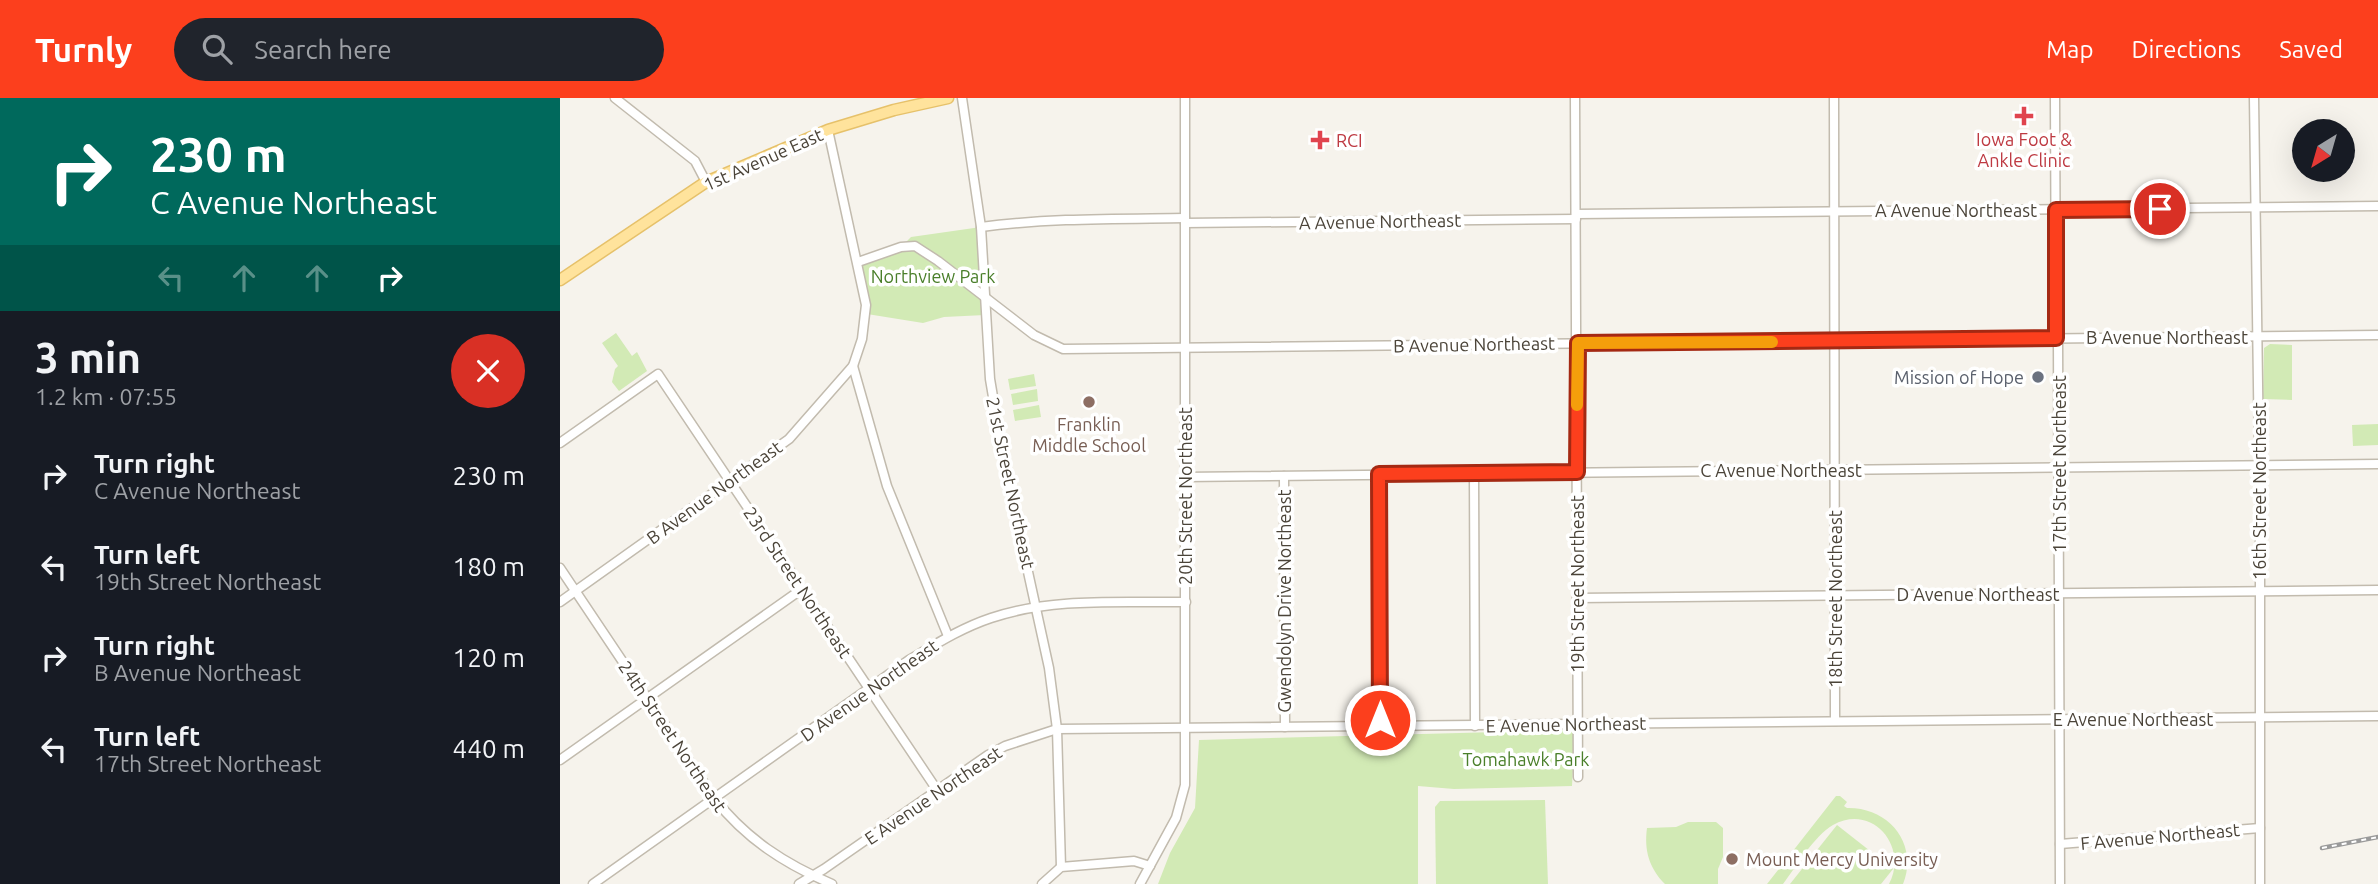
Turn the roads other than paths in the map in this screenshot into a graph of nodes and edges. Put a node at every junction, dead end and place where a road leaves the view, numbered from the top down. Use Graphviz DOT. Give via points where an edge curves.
graph roads {
  1 [pos="615,98"];
  2 [pos="948,98"];
  3 [pos="962,98"];
  4 [pos="1185,98"];
  5 [pos="1575,98"];
  6 [pos="1834,98"];
  7 [pos="2055,98"];
  8 [pos="2254,98"];
  9 [pos="828,130"];
  10 [pos="706,182"];
  11 [pos="2378,206"];
  12 [pos="2255,208"];
  13 [pos="2056,210"];
  14 [pos="1834,211"];
  15 [pos="1576,217"];
  16 [pos="1185,221"];
  17 [pos="981,228"];
  18 [pos="858,262"];
  19 [pos="560,280"];
  20 [pos="985,298"];
  21 [pos="2378,335"];
  22 [pos="2258,337"];
  23 [pos="2057,338"];
  24 [pos="1834,341"];
  25 [pos="1578,343"];
  26 [pos="1185,347"];
  27 [pos="853,366"];
  28 [pos="560,443"];
  29 [pos="2378,464"];
  30 [pos="2259,466"];
  31 [pos="2060,467"];
  32 [pos="1834,470"];
  33 [pos="1577,472"];
  34 [pos="1379,474"];
  35 [pos="1474,474"];
  36 [pos="1284,476"];
  37 [pos="1184,477"];
  38 [pos="730,482"];
  39 [pos="560,568"];
  40 [pos="802,589"];
  41 [pos="2378,590"];
  42 [pos="575,591"];
  43 [pos="2260,592"];
  44 [pos="2059,593"];
  45 [pos="1835,595"];
  46 [pos="1577,598"];
  47 [pos="560,602"];
  48 [pos="1185,602"];
  49 [pos="1037,607"];
  50 [pos="948,636"];
  51 [pos="869,688"];
  52 [pos="647,698"];
  53 [pos="2378,716"];
  54 [pos="2260,718"];
  55 [pos="2060,719"];
  56 [pos="1835,722"];
  57 [pos="1577,724"];
  58 [pos="1380,726"];
  59 [pos="1475,726"];
  60 [pos="1284,727"];
  61 [pos="1057,729"];
  62 [pos="1185,729"];
  63 [pos="560,760"];
  64 [pos="1578,777"];
  65 [pos="937,790"];
  66 [pos="714,798"];
  67 [pos="2260,828"];
  68 [pos="2060,844"];
  69 [pos="1150,866"];
  70 [pos="1061,867"];
  71 [pos="814,876"];
  72 [pos="593,884"];
  73 [pos="799,884"];
  74 [pos="832,884"];
  75 [pos="1042,884"];
  76 [pos="1140,884"];
  77 [pos="2060,884"];
  78 [pos="2260,884"];
  1 -- 10 [label="street" via="695,161"];
  2 -- 9 [label="main road, 1st Avenue East"];
  3 -- 17 [label="street, 21st Street Northeast"];
  4 -- 16 [label="street, 20th Street Northeast"];
  5 -- 15 [label="street, 19th Street Northeast"];
  6 -- 14 [label="street, 18th Street Northeast"];
  7 -- 13 [label="street, 17th Street Northeast"];
  8 -- 12 [label="street, 16th Street Northeast"];
  9 -- 10 [label="main road, 1st Avenue East"];
  9 -- 18 [label="street"];
  10 -- 19 [label="main road, 1st Avenue East"];
  11 -- 12 [label="street, A Avenue Northeast"];
  12 -- 13 [label="street, A Avenue Northeast"];
  12 -- 22 [label="street, 16th Street Northeast"];
  13 -- 14 [label="street, A Avenue Northeast"];
  13 -- 23 [label="street, 17th Street Northeast"];
  14 -- 15 [label="street, A Avenue Northeast"];
  14 -- 24 [label="street, 18th Street Northeast"];
  15 -- 16 [label="street, A Avenue Northeast"];
  15 -- 25 [label="street, 19th Street Northeast"];
  16 -- 17 [label="street, A Avenue Northeast" via="1068,219"];
  16 -- 26 [label="street, 20th Street Northeast"];
  17 -- 20 [label="street, 21st Street Northeast"];
  18 -- 20 [label="street, B Avenue Northeast" via="915,246"];
  18 -- 27 [label="street" via="867,314"];
  20 -- 26 [label="street, B Avenue Northeast" via="1034,335 1063,349"];
  20 -- 49 [label="street, 21st Street Northeast" via="990,379"];
  21 -- 22 [label="street, B Avenue Northeast"];
  22 -- 23 [label="street, B Avenue Northeast"];
  22 -- 30 [label="street, 16th Street Northeast"];
  23 -- 24 [label="street, B Avenue Northeast"];
  23 -- 31 [label="street, 17th Street Northeast"];
  24 -- 25 [label="street, B Avenue Northeast"];
  24 -- 32 [label="street, 18th Street Northeast"];
  25 -- 26 [label="street, B Avenue Northeast"];
  25 -- 33 [label="street, 19th Street Northeast"];
  26 -- 37 [label="street, 20th Street Northeast"];
  27 -- 38 [label="street, B Avenue Northeast" via="789,439"];
  27 -- 50 [label="street" via="887,486"];
  28 -- 38 [label="street, 23rd Street Northeast" via="658,374"];
  29 -- 30 [label="street, C Avenue Northeast"];
  30 -- 31 [label="street, C Avenue Northeast"];
  30 -- 43 [label="street, 16th Street Northeast"];
  31 -- 32 [label="street, C Avenue Northeast"];
  31 -- 44 [label="street, 17th Street Northeast"];
  32 -- 33 [label="street, C Avenue Northeast"];
  32 -- 45 [label="street, 18th Street Northeast"];
  33 -- 35 [label="street, C Avenue Northeast"];
  33 -- 46 [label="street, 19th Street Northeast"];
  34 -- 35 [label="street, C Avenue Northeast"];
  34 -- 36 [label="street, C Avenue Northeast"];
  34 -- 58 [label="street"];
  35 -- 59 [label="street"];
  36 -- 37 [label="street, C Avenue Northeast"];
  36 -- 60 [label="street, Gwendolyn Drive Northeast"];
  37 -- 48 [label="street, 20th Street Northeast"];
  38 -- 40 [label="street, 23rd Street Northeast"];
  38 -- 42 [label="street, B Avenue Northeast"];
  39 -- 42 [label="street, 24th Street Northeast"];
  40 -- 51 [label="street, 23rd Street Northeast"];
  40 -- 52 [label="street"];
  41 -- 43 [label="street, D Avenue Northeast"];
  42 -- 47 [label="street, B Avenue Northeast"];
  42 -- 52 [label="street, 24th Street Northeast"];
  43 -- 44 [label="street, D Avenue Northeast"];
  43 -- 54 [label="street, 16th Street Northeast"];
  44 -- 45 [label="street, D Avenue Northeast"];
  44 -- 55 [label="street, 17th Street Northeast"];
  45 -- 46 [label="street, D Avenue Northeast"];
  45 -- 56 [label="street, 18th Street Northeast"];
  46 -- 57 [label="street, 19th Street Northeast"];
  48 -- 49 [label="street, D Avenue Northeast"];
  48 -- 62 [label="street, 20th Street Northeast"];
  49 -- 50 [label="street, D Avenue Northeast"];
  49 -- 61 [label="street, 21st Street Northeast"];
  50 -- 51 [label="street, D Avenue Northeast"];
  51 -- 65 [label="street, 23rd Street Northeast"];
  51 -- 66 [label="street, D Avenue Northeast"];
  52 -- 63 [label="street"];
  52 -- 66 [label="street, 24th Street Northeast"];
  53 -- 54 [label="street, E Avenue Northeast"];
  54 -- 55 [label="street, E Avenue Northeast"];
  54 -- 67 [label="street, 16th Street Northeast"];
  55 -- 56 [label="street, E Avenue Northeast"];
  55 -- 68 [label="street, 17th Street Northeast"];
  56 -- 57 [label="street, E Avenue Northeast"];
  57 -- 59 [label="street, E Avenue Northeast"];
  57 -- 64 [label="street, 19th Street Northeast"];
  58 -- 59 [label="street, E Avenue Northeast"];
  58 -- 60 [label="street, E Avenue Northeast"];
  60 -- 62 [label="street, E Avenue Northeast"];
  61 -- 62 [label="street, E Avenue Northeast"];
  61 -- 65 [label="street, E Avenue Northeast" via="1005,746"];
  61 -- 70 [label="street, 21st Street Northeast"];
  62 -- 69 [label="street, 20th Street Northeast" via="1183,800"];
  65 -- 71 [label="street, E Avenue Northeast"];
  66 -- 71 [label="street, 24th Street Northeast" via="767,850"];
  66 -- 72 [label="street, D Avenue Northeast"];
  67 -- 68 [label="street, F Avenue Northeast"];
  67 -- 78 [label="street, 16th Street Northeast"];
  68 -- 77 [label="street, 17th Street Northeast"];
  69 -- 70 [label="street" via="1134,861"];
  69 -- 76 [label="street, 20th Street Northeast"];
  70 -- 75 [label="street"];
  71 -- 73 [label="street, E Avenue Northeast"];
  71 -- 74 [label="street"];
}
